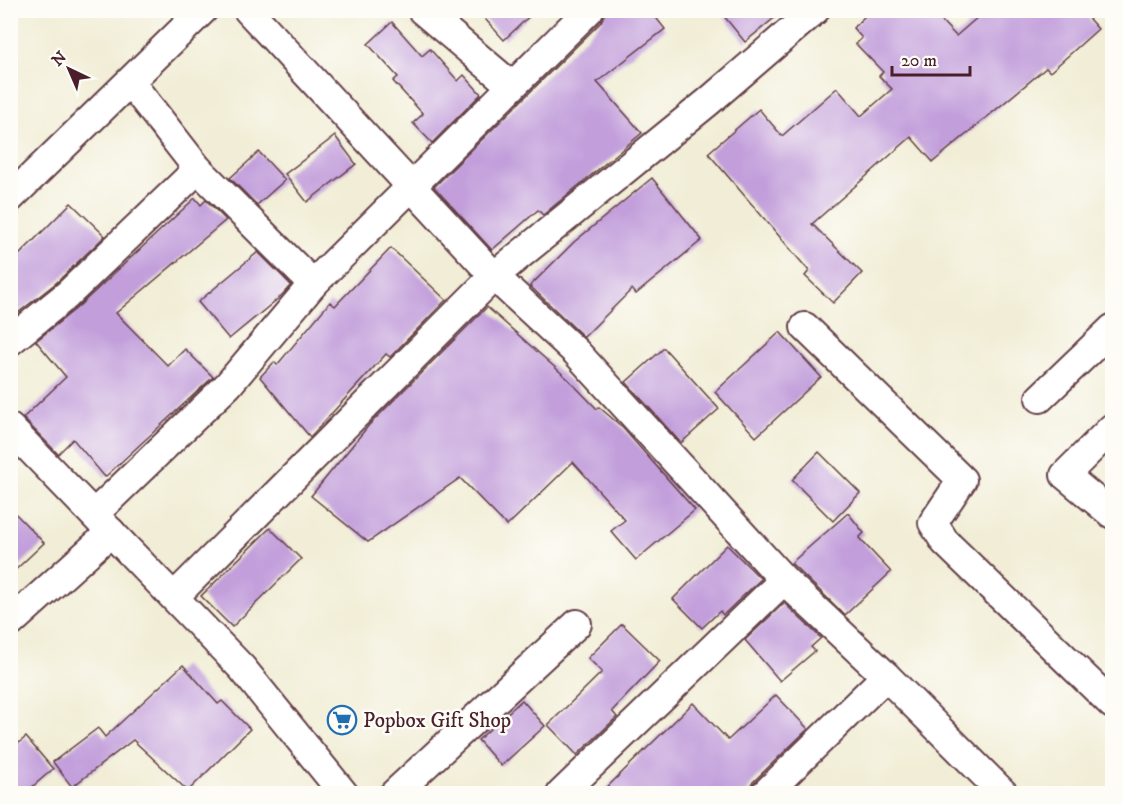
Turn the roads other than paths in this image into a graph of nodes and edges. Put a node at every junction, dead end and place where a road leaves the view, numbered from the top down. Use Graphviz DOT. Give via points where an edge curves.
graph roads {
  1 [pos="203,10"];
  2 [pos="248,10"];
  3 [pos="422,10"];
  4 [pos="589,10"];
  5 [pos="815,10"];
  6 [pos="130,82"];
  7 [pos="512,86"];
  8 [pos="198,169"];
  9 [pos="412,189"];
  10 [pos="10,198"];
  11 [pos="494,276"];
  12 [pos="314,284"];
  13 [pos="805,327"];
  14 [pos="1113,329"];
  15 [pos="10,341"];
  16 [pos="1040,398"];
  17 [pos="10,428"];
  18 [pos="1113,428"];
  19 [pos="1113,514"];
  20 [pos="103,523"];
  21 [pos="784,580"];
  22 [pos="174,597"];
  23 [pos="10,623"];
  24 [pos="577,624"];
  25 [pos="886,676"];
  26 [pos="1113,704"];
  27 [pos="344,794"];
  28 [pos="394,794"];
  29 [pos="561,794"];
  30 [pos="765,794"];
  31 [pos="1004,794"];
  1 -- 6 [label="street"];
  2 -- 9 [label="street"];
  3 -- 7 [label="street"];
  4 -- 7 [label="street"];
  5 -- 11 [label="street"];
  6 -- 8 [label="street"];
  6 -- 10 [label="street"];
  7 -- 9 [label="street"];
  8 -- 12 [label="street"];
  8 -- 15 [label="street" via="68,295"];
  9 -- 11 [label="street"];
  9 -- 12 [label="street"];
  11 -- 21 [label="street" via="576,352"];
  11 -- 22 [label="street"];
  12 -- 20 [label="street"];
  13 -- 26 [label="street" via="962,480 933,523 945,542"];
  14 -- 16 [label="street"];
  17 -- 20 [label="street"];
  18 -- 19 [label="street" via="1065,475"];
  20 -- 22 [label="street"];
  20 -- 23 [label="street"];
  21 -- 25 [label="street"];
  21 -- 29 [label="street"];
  22 -- 27 [label="street" via="242,668"];
  24 -- 28 [label="street"];
  25 -- 30 [label="street"];
  25 -- 31 [label="street"];
}
